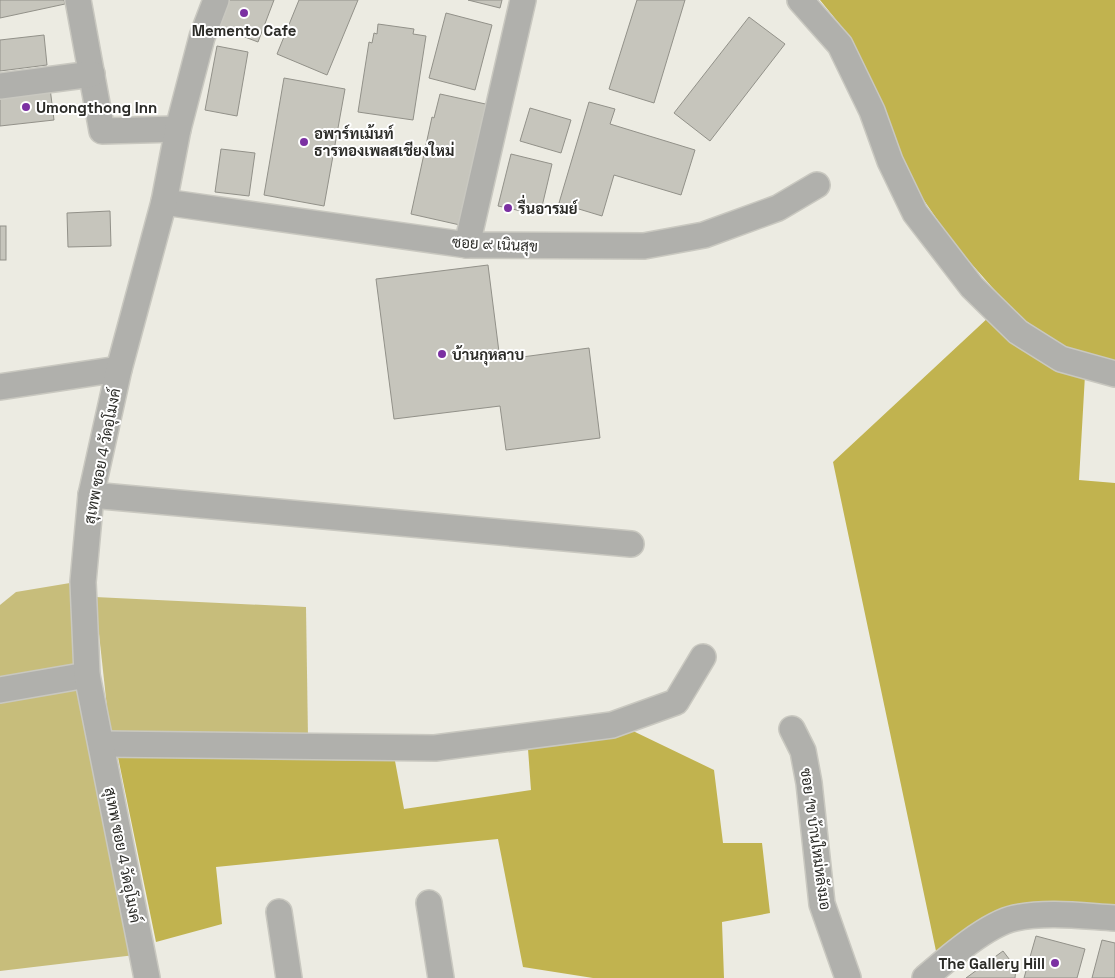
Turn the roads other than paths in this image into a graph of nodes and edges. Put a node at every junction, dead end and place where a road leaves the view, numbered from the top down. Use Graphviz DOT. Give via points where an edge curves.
graph roads {
  1 [pos="78,0"];
  2 [pos="216,0"];
  3 [pos="523,0"];
  4 [pos="800,0"];
  5 [pos="92,74"];
  6 [pos="0,86"];
  7 [pos="178,129"];
  8 [pos="817,185"];
  9 [pos="164,202"];
  10 [pos="467,245"];
  11 [pos="120,369"];
  12 [pos="1115,374"];
  13 [pos="0,387"];
  14 [pos="91,495"];
  15 [pos="631,544"];
  16 [pos="703,657"];
  17 [pos="87,675"];
  18 [pos="0,690"];
  19 [pos="792,729"];
  20 [pos="102,744"];
  21 [pos="429,902"];
  22 [pos="278,912"];
  23 [pos="1115,918"];
  24 [pos="146,978"];
  25 [pos="289,978"];
  26 [pos="441,978"];
  27 [pos="848,978"];
  28 [pos="925,978"];
  1 -- 5 [label="street"];
  2 -- 7 [label="street, สุเทพ ซอย 4 วัดอุโมงค์" via="202,37"];
  3 -- 10 [label="street"];
  4 -- 12 [label="street" via="840,45 915,213 972,287 1018,332 1061,359"];
  5 -- 6 [label="street"];
  5 -- 7 [label="street" via="102,131"];
  7 -- 9 [label="street, สุเทพ ซอย 4 วัดอุโมงค์"];
  8 -- 10 [label="street, ซอย ๙ เนินสุข" via="778,208 704,235 644,246"];
  9 -- 10 [label="street, ซอย ๙ เนินสุข"];
  9 -- 11 [label="street, สุเทพ ซอย 4 วัดอุโมงค์"];
  11 -- 13 [label="street"];
  11 -- 14 [label="street, สุเทพ ซอย 4 วัดอุโมงค์"];
  14 -- 15 [label="street"];
  14 -- 17 [label="street, สุเทพ ซอย 4 วัดอุโมงค์" via="83,582"];
  16 -- 20 [label="street" via="676,702 612,725 435,748"];
  17 -- 18 [label="street"];
  17 -- 20 [label="street, สุเทพ ซอย 4 วัดอุโมงค์"];
  19 -- 27 [label="street, ซอย 1ข บ้านใหม่หลังมอ" via="803,751 809,783 822,904"];
  20 -- 24 [label="street, สุเทพ ซอย 4 วัดอุโมงค์"];
  21 -- 26 [label="street"];
  22 -- 25 [label="street"];
  23 -- 28 [label="street" via="1040,914 1013,918 990,929"];
}
